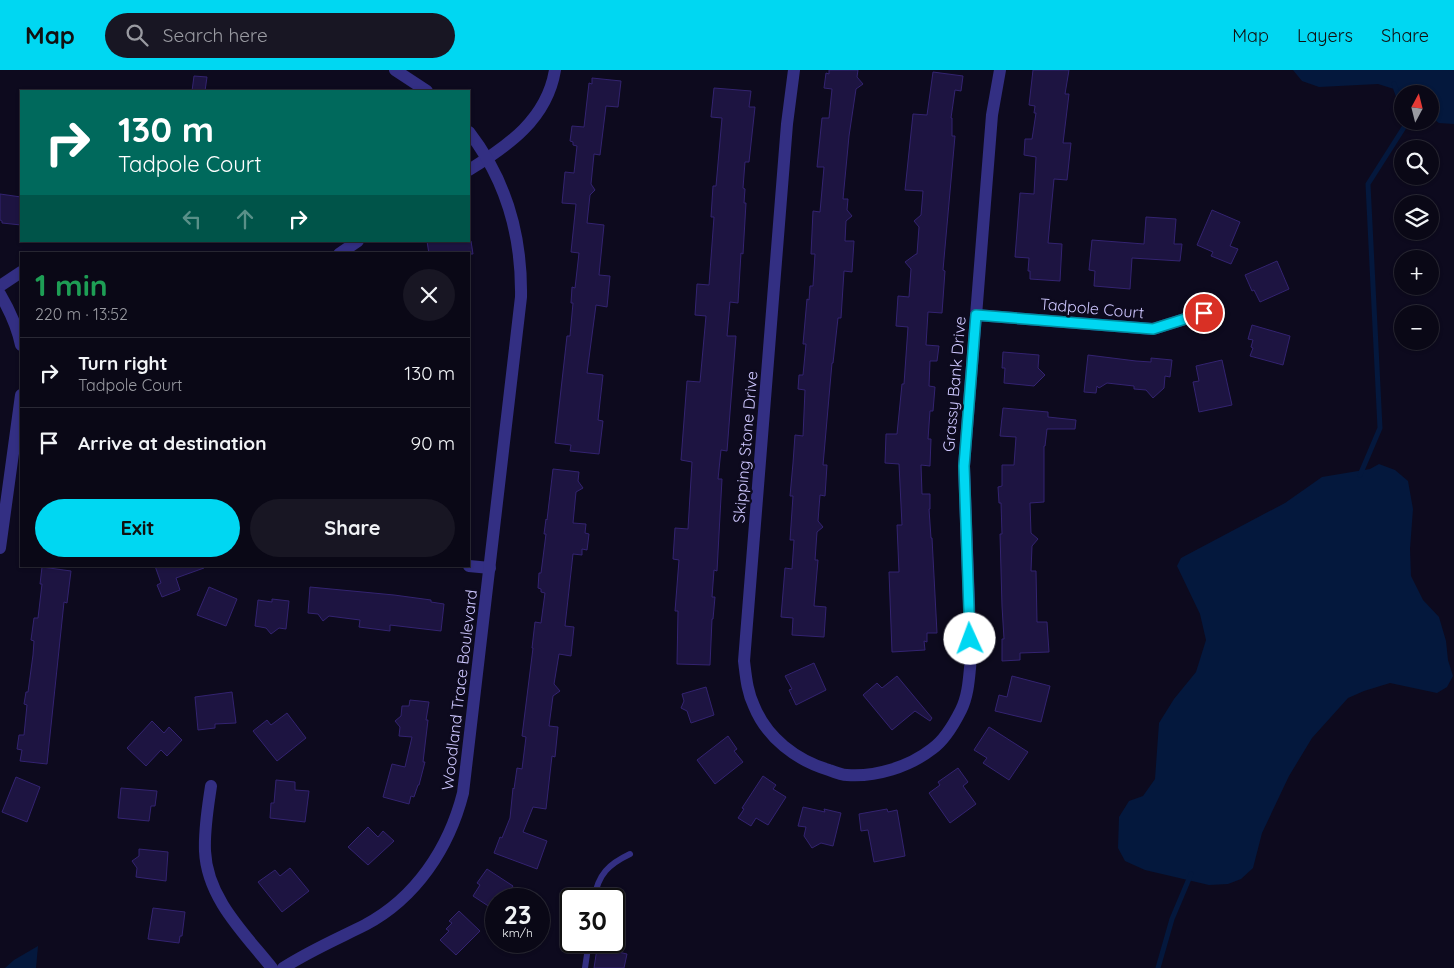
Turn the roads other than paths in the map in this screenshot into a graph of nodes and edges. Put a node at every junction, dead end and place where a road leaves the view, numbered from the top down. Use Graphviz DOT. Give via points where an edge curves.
graph roads {
  1 [pos="395,70"];
  2 [pos="555,70"];
  3 [pos="794,70"];
  4 [pos="1000,70"];
  5 [pos="425,90"];
  6 [pos="470,134"];
  7 [pos="487,159"];
  8 [pos="470,169"];
  9 [pos="357,242"];
  10 [pos="342,252"];
  11 [pos="20,273"];
  12 [pos="0,286"];
  13 [pos="0,294"];
  14 [pos="1204,313"];
  15 [pos="976,315"];
  16 [pos="20,340"];
  17 [pos="20,402"];
  18 [pos="0,548"];
  19 [pos="470,566"];
  20 [pos="490,568"];
  21 [pos="846,775"];
  22 [pos="211,786"];
  23 [pos="630,854"];
  24 [pos="597,888"];
  25 [pos="587,953"];
  26 [pos="272,968"];
  27 [pos="283,968"];
  28 [pos="585,968"];
  1 -- 5 [label="street"];
  2 -- 7 [label="street" via="546,100 535,118"];
  3 -- 21 [label="street, Skipping Stone Drive" via="744,661 747,687 754,706 775,738 794,755 814,766"];
  4 -- 15 [label="street, Grassy Bank Drive" via="992,115"];
  6 -- 7 [label="street, Woodland Trace Boulevard"];
  7 -- 8 [label="street"];
  7 -- 20 [label="street, Woodland Trace Boulevard" via="511,214 520,250 522,277"];
  9 -- 10 [label="street"];
  11 -- 12 [label="street"];
  13 -- 16 [label="street"];
  14 -- 15 [label="street, Tadpole Court" via="1153,329"];
  15 -- 21 [label="street, Grassy Bank Drive" via="964,466 971,658 962,708 949,731 933,748 907,765 876,773"];
  17 -- 18 [label="street"];
  19 -- 20 [label="street"];
  20 -- 27 [label="street, Woodland Trace Boulevard" via="464,784 448,837 421,879 394,905 365,925 306,953"];
  22 -- 26 [label="street" via="205,839 209,876 221,903"];
  23 -- 24 [label="lane" via="602,873"];
  25 -- 28 [label="lane"];
}
